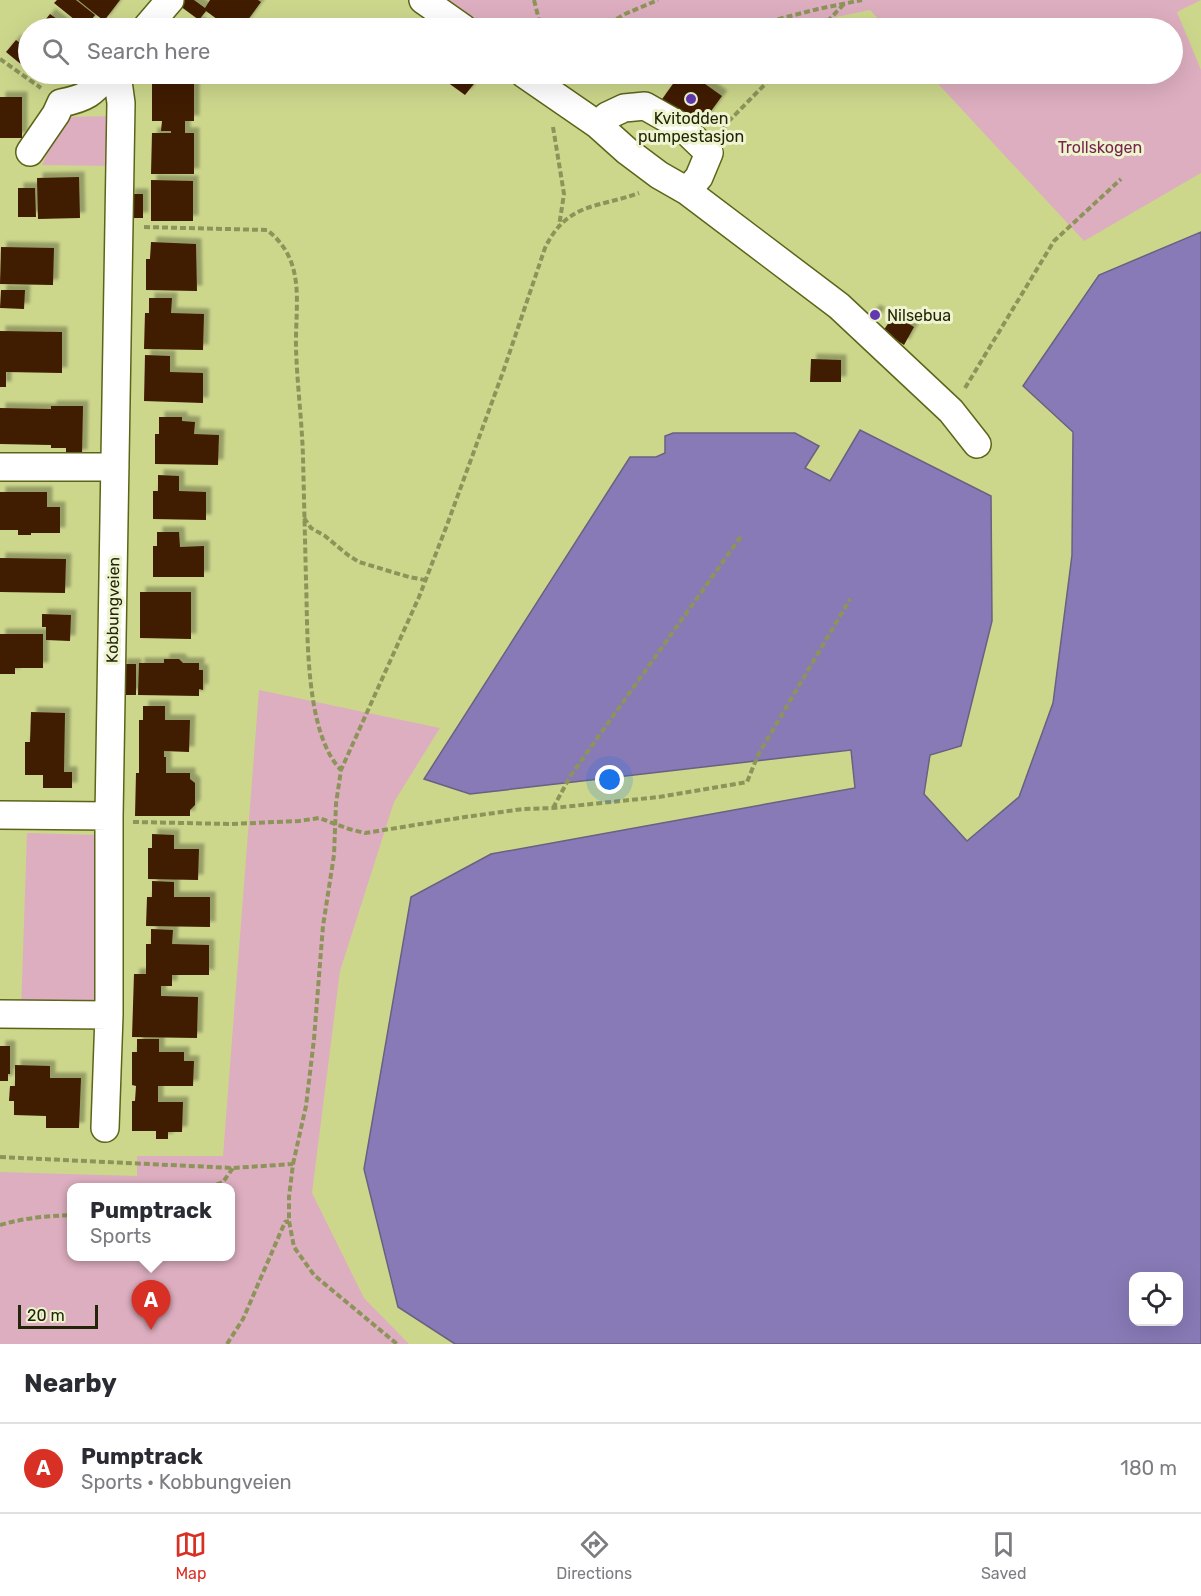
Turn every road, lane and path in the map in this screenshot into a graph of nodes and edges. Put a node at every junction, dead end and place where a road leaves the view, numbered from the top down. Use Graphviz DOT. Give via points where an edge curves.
graph roads {
  1 [pos="170,0"];
  2 [pos="423,0"];
  3 [pos="534,0"];
  4 [pos="658,0"];
  5 [pos="862,0"];
  6 [pos="846,3"];
  7 [pos="155,18"];
  8 [pos="449,18"];
  9 [pos="538,18"];
  10 [pos="618,18"];
  11 [pos="784,18"];
  12 [pos="831,18"];
  13 [pos="0,59"];
  14 [pos="18,72"];
  15 [pos="35,84"];
  16 [pos="100,84"];
  17 [pos="118,84"];
  18 [pos="538,84"];
  19 [pos="766,84"];
  20 [pos="547,91"];
  21 [pos="61,103"];
  22 [pos="598,125"];
  23 [pos="30,152"];
  24 [pos="709,153"];
  25 [pos="659,175"];
  26 [pos="1121,179"];
  27 [pos="687,190"];
  28 [pos="119,216"];
  29 [pos="559,227"];
  30 [pos="951,411"];
  31 [pos="977,444"];
  32 [pos="0,467"];
  33 [pos="115,467"];
  34 [pos="304,518"];
  35 [pos="742,535"];
  36 [pos="426,580"];
  37 [pos="850,599"];
  38 [pos="341,770"];
  39 [pos="553,808"];
  40 [pos="0,815"];
  41 [pos="109,816"];
  42 [pos="335,823"];
  43 [pos="0,1014"];
  44 [pos="109,1015"];
  45 [pos="105,1128"];
  46 [pos="0,1157"];
  47 [pos="293,1164"];
  48 [pos="234,1168"];
  49 [pos="220,1183"];
  50 [pos="67,1215"];
  51 [pos="289,1221"];
  52 [pos="0,1224"];
  53 [pos="227,1344"];
  54 [pos="397,1344"];
  1 -- 7 [label="street"];
  2 -- 8 [label="street"];
  3 -- 9 [label="path"];
  4 -- 10 [label="path"];
  5 -- 6 [label="path"];
  6 -- 11 [label="path"];
  6 -- 12 [label="path"];
  13 -- 14 [label="path"];
  15 -- 21 [label="path"];
  16 -- 21 [label="street" via="90,94"];
  17 -- 28 [label="street, Kobbungveien"];
  18 -- 20 [label="street"];
  19 -- 24 [label="path" via="727,123"];
  20 -- 22 [label="street"];
  20 -- 29 [label="path" via="564,194"];
  21 -- 23 [label="street"];
  22 -- 24 [label="street" via="624,108 645,106 681,127"];
  22 -- 25 [label="street"];
  24 -- 27 [label="street" via="699,177"];
  25 -- 27 [label="street"];
  25 -- 29 [label="path" via="652,186 637,194 580,210"];
  26 -- 30 [label="path" via="1054,241"];
  27 -- 30 [label="street" via="839,306"];
  28 -- 33 [label="street, Kobbungveien"];
  28 -- 34 [label="path" via="267,230 293,263"];
  29 -- 36 [label="path" via="545,248"];
  30 -- 31 [label="street"];
  32 -- 33 [label="street"];
  33 -- 41 [label="street, Kobbungveien"];
  34 -- 36 [label="path" via="311,528 359,562"];
  34 -- 38 [label="path" via="308,654 315,713 330,755"];
  35 -- 39 [label="path" via="571,775"];
  36 -- 38 [label="path"];
  37 -- 39 [label="path" via="758,755 747,782 659,797"];
  38 -- 42 [label="path"];
  39 -- 42 [label="path" via="365,832"];
  40 -- 41 [label="street"];
  41 -- 42 [label="path" via="119,821 231,824 319,818"];
  41 -- 44 [label="street, Kobbungveien"];
  42 -- 47 [label="path" via="306,1106"];
  43 -- 44 [label="street"];
  44 -- 45 [label="street, Kobbungveien"];
  46 -- 48 [label="path"];
  47 -- 48 [label="path"];
  47 -- 51 [label="path"];
  48 -- 49 [label="path"];
  50 -- 52 [label="path"];
  51 -- 53 [label="path" via="285,1222 243,1319"];
  51 -- 54 [label="path" via="294,1247 314,1275"];
}
